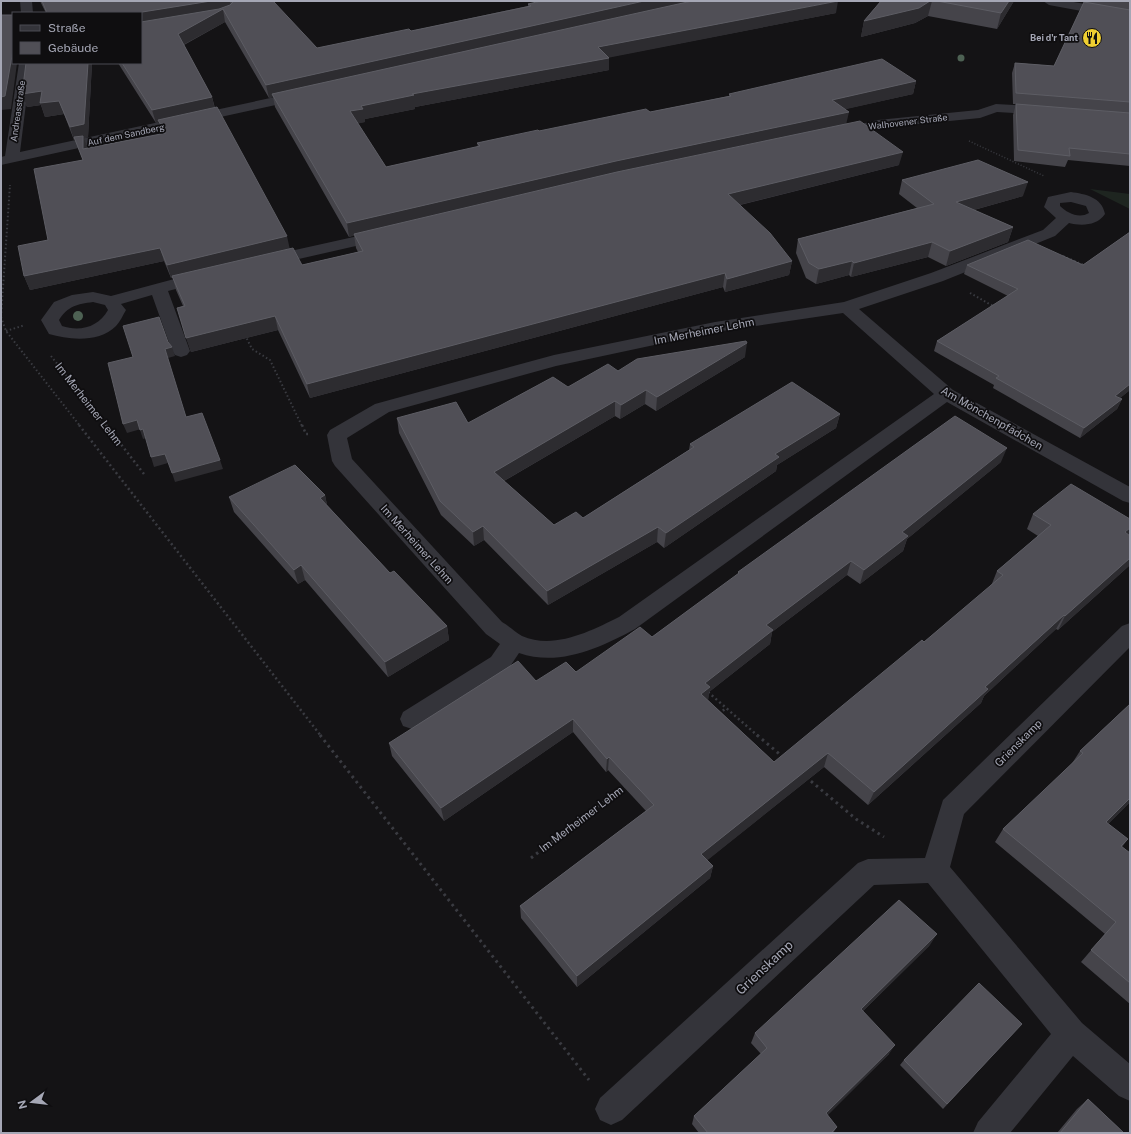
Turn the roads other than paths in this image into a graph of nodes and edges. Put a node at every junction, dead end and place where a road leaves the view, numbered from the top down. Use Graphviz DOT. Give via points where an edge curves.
graph roads {
  1 [pos="26,1"];
  2 [pos="1049,1"];
  3 [pos="27,12"];
  4 [pos="1130,16"];
  5 [pos="25,64"];
  6 [pos="312,93"];
  7 [pos="1054,117"];
  8 [pos="824,137"];
  9 [pos="6,160"];
  10 [pos="1066,217"];
  11 [pos="397,233"];
  12 [pos="254,265"];
  13 [pos="216,273"];
  14 [pos="158,288"];
  15 [pos="111,301"];
  16 [pos="847,307"];
  17 [pos="182,351"];
  18 [pos="946,394"];
  19 [pos="1130,496"];
  20 [pos="1130,632"];
  21 [pos="514,642"];
  22 [pos="412,719"];
  23 [pos="935,870"];
  24 [pos="1071,1034"];
  25 [pos="1130,1085"];
  26 [pos="611,1109"];
  27 [pos="989,1133"];
  1 -- 3 [label="street"];
  2 -- 4 [label="street"];
  5 -- 9 [label="street, Andreasstraße" via="12,115"];
  6 -- 9 [label="street, Auf dem Sandberg"];
  7 -- 8 [label="street, Walhovener Straße" via="1016,122 980,114 878,124"];
  10 -- 10 [label="street" via="1054,211 1051,203 1058,198 1071,197 1091,203 1095,206 1097,214 1089,219"];
  10 -- 16 [label="street, Im Merheimer Lehm" via="1049,234 937,277"];
  11 -- 12 [label="street"];
  13 -- 14 [label="street"];
  14 -- 15 [label="street"];
  14 -- 17 [label="street"];
  15 -- 15 [label="street" via="93,297 78,299 60,306 50,320 55,330 66,334 85,334 107,325 117,310"];
  16 -- 18 [label="street, Am Mönchenpfädchen"];
  16 -- 21 [label="street, Im Merheimer Lehm" via="715,327 554,361 382,408 337,435 342,461 494,628"];
  18 -- 19 [label="street, Am Mönchenpfädchen"];
  18 -- 21 [label="street, Im Merheimer Lehm" via="627,623 603,636 568,647 541,649"];
  20 -- 23 [label="street, Grienskamp" via="952,808"];
  21 -- 22 [label="street" via="500,664"];
  23 -- 24 [label="street"];
  23 -- 26 [label="street, Grienskamp" via="868,872"];
  24 -- 25 [label="street"];
  24 -- 27 [label="street"];
}
